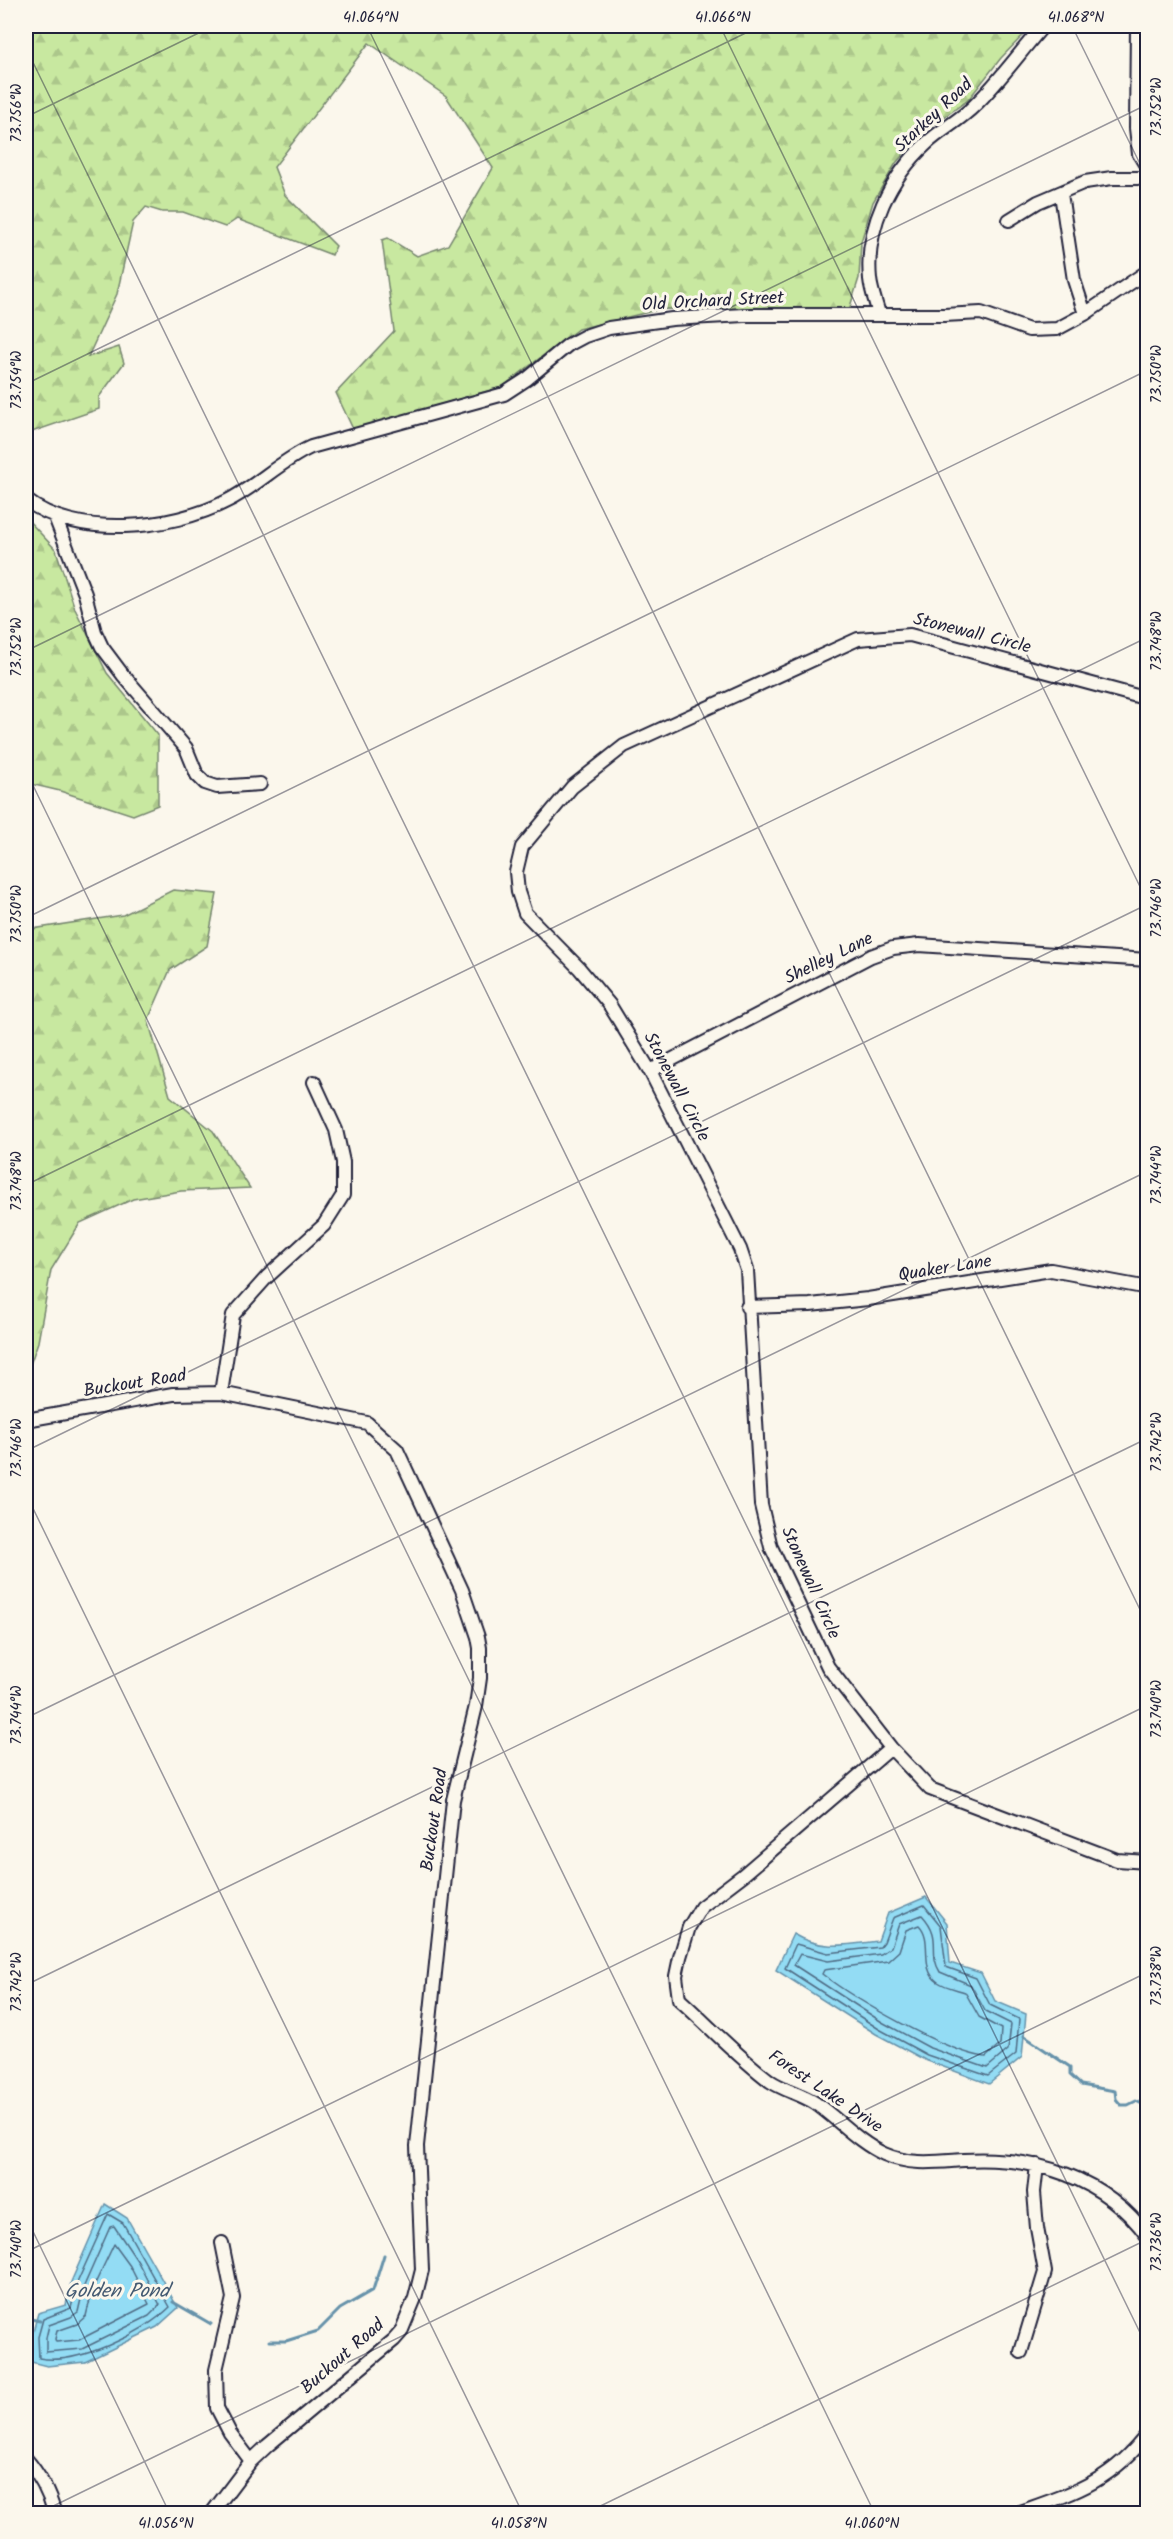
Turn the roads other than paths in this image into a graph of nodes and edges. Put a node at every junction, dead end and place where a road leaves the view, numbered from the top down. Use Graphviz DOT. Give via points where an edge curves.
graph roads {
  1 [pos="1042,26"];
  2 [pos="1137,26"];
  3 [pos="1148,169"];
  4 [pos="1148,178"];
  5 [pos="1061,194"];
  6 [pos="1009,220"];
  7 [pos="1148,271"];
  8 [pos="879,314"];
  9 [pos="1085,314"];
  10 [pos="26,500"];
  11 [pos="55,517"];
  12 [pos="1148,699"];
  13 [pos="260,784"];
  14 [pos="1148,960"];
  15 [pos="650,1071"];
  16 [pos="314,1082"];
  17 [pos="1148,1288"];
  18 [pos="747,1307"];
  19 [pos="221,1393"];
  20 [pos="26,1420"];
  21 [pos="891,1748"];
  22 [pos="1148,1862"];
  23 [pos="1037,2165"];
  24 [pos="1148,2237"];
  25 [pos="222,2243"];
  26 [pos="1021,2352"];
  27 [pos="1148,2433"];
  28 [pos="26,2459"];
  29 [pos="251,2462"];
  30 [pos="55,2514"];
  31 [pos="211,2514"];
  32 [pos="1014,2514"];
  1 -- 8 [label="street, Starkey Road" via="973,107 927,143 892,185 875,222 870,251 870,280"];
  2 -- 3 [label="street" via="1136,128 1139,154"];
  4 -- 5 [label="street" via="1085,182"];
  5 -- 6 [label="street" via="1038,202"];
  5 -- 9 [label="street" via="1074,280"];
  7 -- 9 [label="street, Old Orchard Street"];
  8 -- 9 [label="street, Old Orchard Street" via="981,313 1029,330 1057,330"];
  8 -- 11 [label="street, Old Orchard Street" via="672,319 597,331 568,345 504,394 311,447 246,491 206,511 131,525 71,522"];
  10 -- 11 [label="street, Old Orchard Street"];
  11 -- 13 [label="street" via="102,647 186,748 197,776 217,787"];
  12 -- 15 [label="street, Stonewall Circle" via="910,635 858,639 624,746 565,794 522,847 516,873 525,913 609,1004"];
  14 -- 15 [label="street, Shelley Lane" via="919,945 892,948"];
  15 -- 18 [label="street, Stonewall Circle" via="740,1250 747,1270"];
  16 -- 19 [label="street" via="336,1130 343,1161 343,1195 324,1225 267,1276 233,1315"];
  17 -- 18 [label="street, Quaker Lane" via="1051,1270 868,1299"];
  18 -- 21 [label="street, Stonewall Circle" via="761,1505 771,1547 828,1667"];
  19 -- 20 [label="street, Buckout Road" via="173,1394"];
  19 -- 29 [label="street, Buckout Road" via="367,1423 397,1450 462,1590 480,1648 476,1706 453,1800 417,2146 422,2270 415,2298 394,2340"];
  21 -- 22 [label="street, Stonewall Circle" via="930,1789 1116,1860"];
  21 -- 23 [label="street, Forest Lake Drive" via="701,1907 689,1927 680,1957 676,1976 679,1999 771,2082 814,2103 882,2153 904,2162 996,2160"];
  23 -- 24 [label="street, Forest Lake Drive" via="1087,2182 1113,2199"];
  23 -- 26 [label="street" via="1034,2192 1045,2272"];
  25 -- 29 [label="street" via="233,2298 216,2370 217,2408"];
  27 -- 32 [label="street" via="1116,2467 1094,2483"];
  28 -- 30 [label="street" via="51,2498"];
  29 -- 31 [label="street, Buckout Road"];
}
